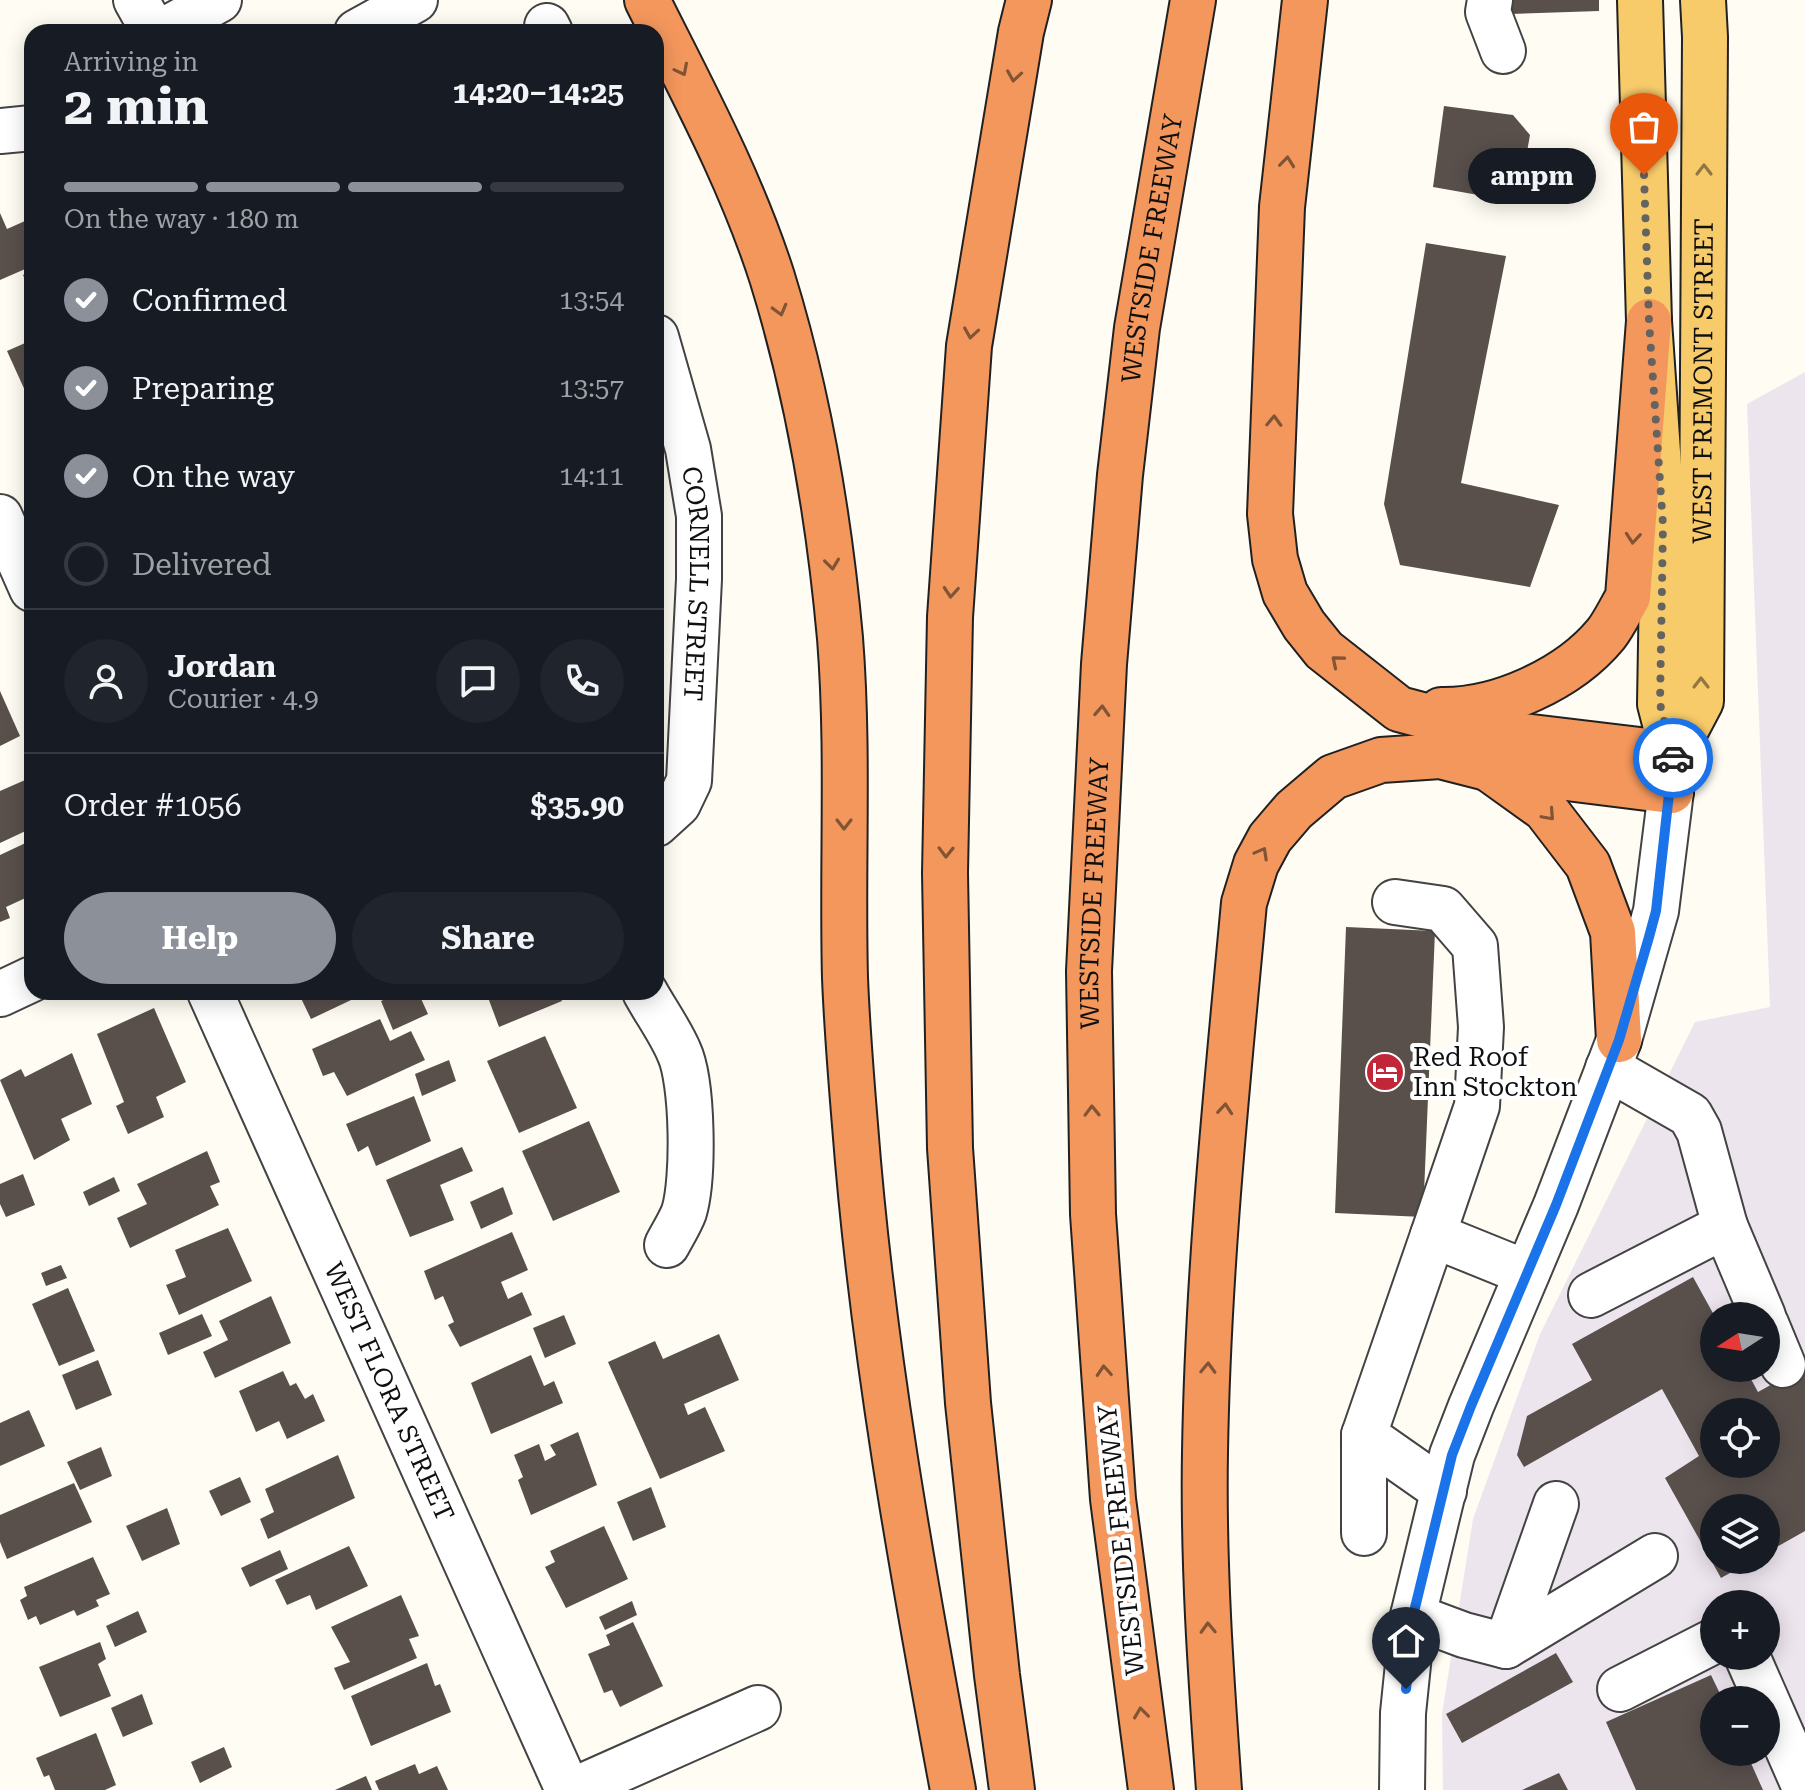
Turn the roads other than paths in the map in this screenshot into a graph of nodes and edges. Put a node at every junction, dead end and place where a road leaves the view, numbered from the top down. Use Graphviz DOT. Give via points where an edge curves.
graph roads {
  1 [pos="136,0"];
  2 [pos="219,0"];
  3 [pos="415,0"];
  4 [pos="647,0"];
  5 [pos="1029,0"];
  6 [pos="1193,0"];
  7 [pos="1305,0"];
  8 [pos="1490,0"];
  9 [pos="1640,0"];
  10 [pos="1703,0"];
  11 [pos="150,24"];
  12 [pos="176,24"];
  13 [pos="372,24"];
  14 [pos="659,24"];
  15 [pos="664,34"];
  16 [pos="1503,51"];
  17 [pos="24,129"];
  18 [pos="0,131"];
  19 [pos="1644,175"];
  20 [pos="1703,248"];
  21 [pos="1649,321"];
  22 [pos="664,365"];
  23 [pos="0,517"];
  24 [pos="24,571"];
  25 [pos="1399,709"];
  26 [pos="1487,768"];
  27 [pos="1672,773"];
  28 [pos="664,817"];
  29 [pos="1395,902"];
  30 [pos="24,983"];
  31 [pos="0,994"];
  32 [pos="214,1000"];
  33 [pos="649,1000"];
  34 [pos="1613,1054"];
  35 [pos="1725,1226"];
  36 [pos="1433,1235"];
  37 [pos="667,1245"];
  38 [pos="1527,1273"];
  39 [pos="1591,1295"];
  40 [pos="1757,1302"];
  41 [pos="1780,1358"];
  42 [pos="1783,1365"];
  43 [pos="1364,1435"];
  44 [pos="1444,1491"];
  45 [pos="1556,1504"];
  46 [pos="1364,1533"];
  47 [pos="1655,1556"];
  48 [pos="1413,1616"];
  49 [pos="1506,1646"];
  50 [pos="1700,1648"];
  51 [pos="1753,1670"];
  52 [pos="1620,1689"];
  53 [pos="758,1708"];
  54 [pos="1805,1788"];
  55 [pos="568,1790"];
  56 [pos="574,1790"];
  57 [pos="953,1790"];
  58 [pos="1012,1790"];
  59 [pos="1151,1790"];
  60 [pos="1219,1790"];
  61 [pos="1402,1790"];
  1 -- 11 [label="street"];
  2 -- 12 [label="street"];
  3 -- 13 [label="street"];
  4 -- 14 [label="highway, one-way"];
  5 -- 58 [label="highway, one-way" via="969,346 950,617 945,873 950,1148 968,1403"];
  59 -- 6 [label="highway, WESTSIDE FREEWAY, one-way" via="1112,1483 1093,1214 1089,971 1104,664 1120,475 1137,328"];
  25 -- 7 [label="highway, one-way" via="1324,650 1285,593 1275,559 1270,514 1282,207"];
  8 -- 16 [label="street" via="1488,12"];
  9 -- 19 [label="main road, WEST FREMONT STREET"];
  20 -- 10 [label="main road, WEST FREMONT STREET, one-way"];
  15 -- 57 [label="highway, one-way" via="741,194 772,277 809,426 832,560 843,711 845,979 855,1128 881,1368"];
  17 -- 18 [label="street"];
  19 -- 20 [label="main road" via="1688,236"];
  19 -- 21 [label="main road, WEST FREMONT STREET"];
  27 -- 20 [label="main road, WEST FREMONT STREET, one-way" via="1701,701"];
  21 -- 25 [label="highway, one-way" via="1628,597 1606,634 1546,681 1503,701 1455,710"];
  21 -- 27 [label="main road, WEST FREMONT STREET" via="1663,525 1660,704"];
  22 -- 28 [label="street, CORNELL STREET" via="688,449 699,516 689,781 678,804"];
  23 -- 24 [label="street"];
  25 -- 27 [label="highway"];
  26 -- 27 [label="highway"];
  26 -- 34 [label="highway, one-way" via="1545,809 1588,865 1613,932"];
  60 -- 26 [label="highway, one-way" via="1205,1452 1218,1179 1244,903 1270,838 1333,777 1381,760 1440,756"];
  27 -- 34 [label="street, WEST FREMONT STREET" via="1656,911"];
  29 -- 36 [label="street" via="1443,909 1475,946 1481,1027 1477,1106"];
  30 -- 31 [label="street"];
  32 -- 55 [label="street, WEST FLORA STREET"];
  33 -- 37 [label="street" via="685,1070 690,1132 684,1212"];
  34 -- 35 [label="street" via="1690,1115"];
  34 -- 38 [label="street, WEST FREMONT STREET"];
  35 -- 39 [label="street"];
  35 -- 40 [label="street"];
  36 -- 38 [label="street"];
  36 -- 43 [label="street"];
  38 -- 44 [label="street, WEST FREMONT STREET" via="1452,1455"];
  41 -- 42 [label="street"];
  43 -- 44 [label="street"];
  43 -- 46 [label="street"];
  44 -- 48 [label="street, WEST FREMONT STREET"];
  45 -- 49 [label="street"];
  47 -- 49 [label="street"];
  48 -- 49 [label="street"];
  48 -- 61 [label="street, WEST FREMONT STREET"];
  50 -- 52 [label="street"];
  51 -- 54 [label="street"];
  53 -- 56 [label="street"];
}
